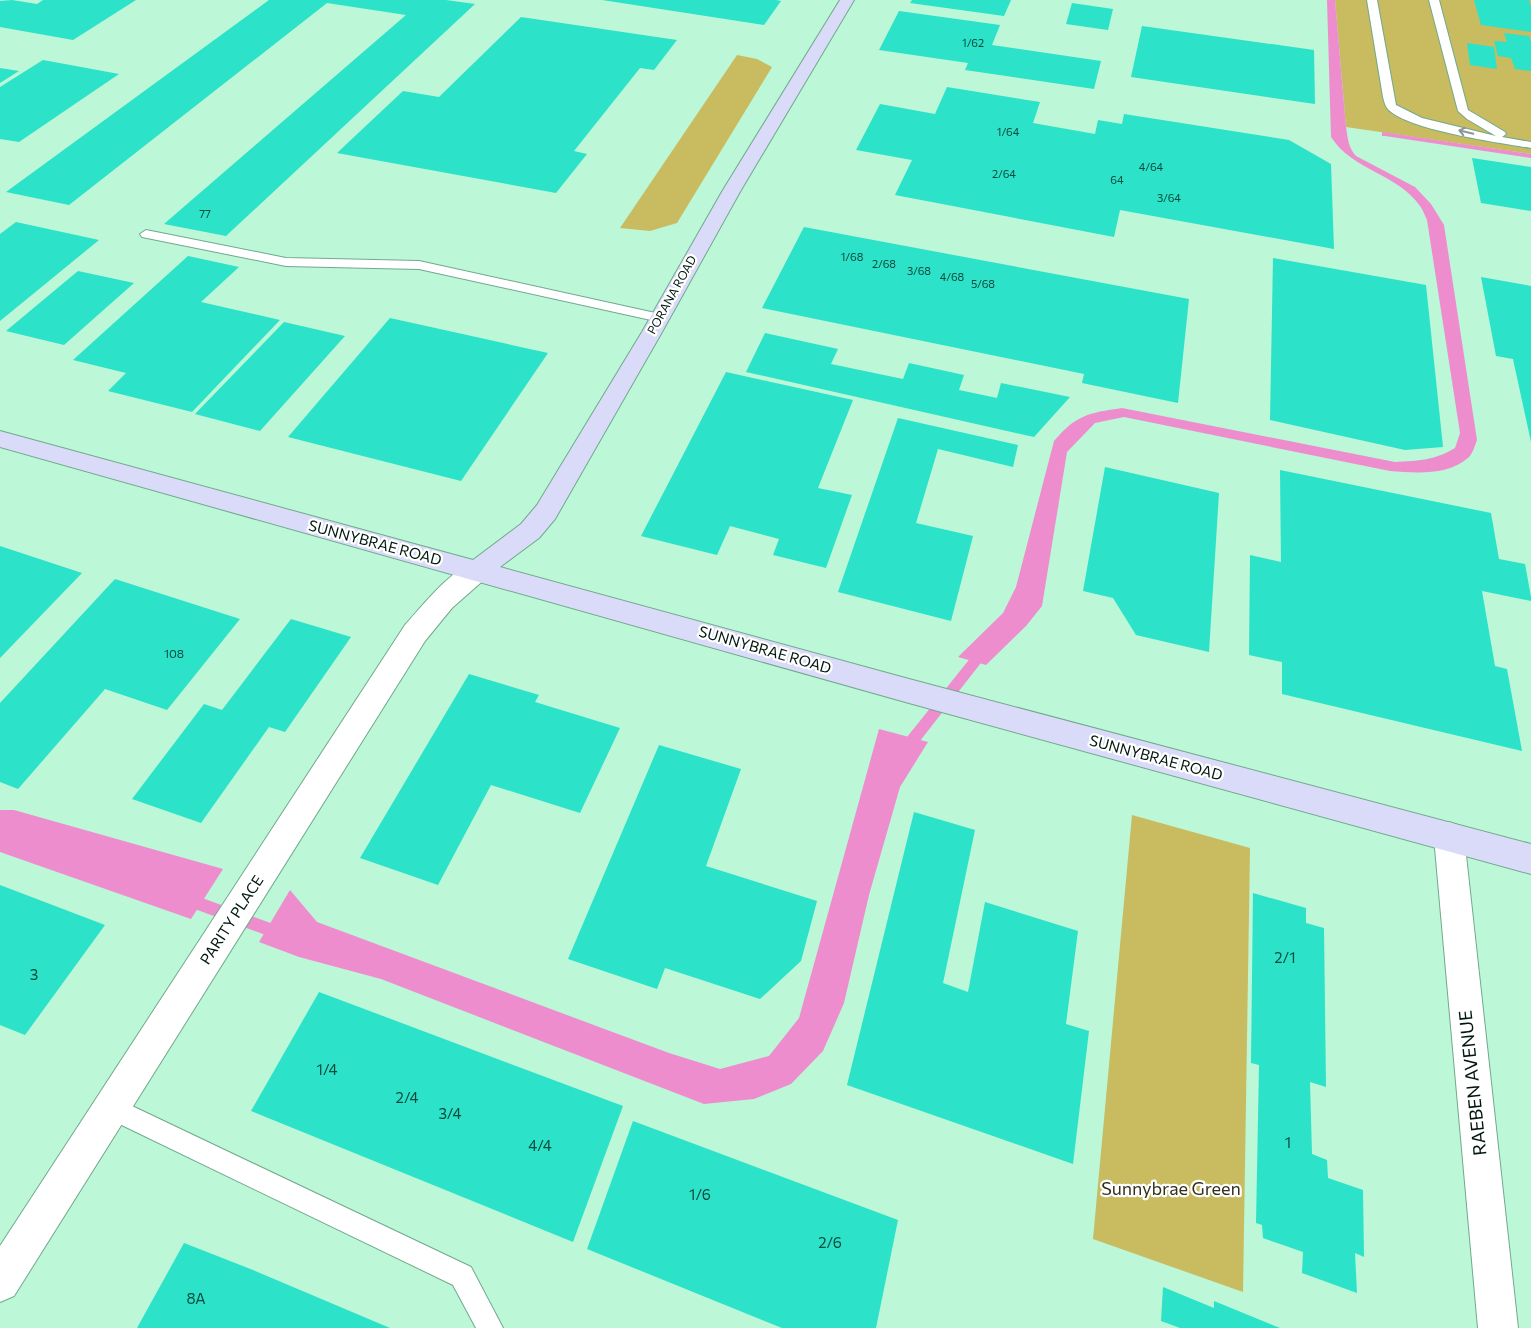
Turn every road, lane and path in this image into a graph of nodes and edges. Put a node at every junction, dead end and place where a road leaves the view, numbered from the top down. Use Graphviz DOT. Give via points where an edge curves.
graph roads {
  1 [pos="847,0"];
  2 [pos="1372,0"];
  3 [pos="1434,0"];
  4 [pos="1531,144"];
  5 [pos="146,234"];
  6 [pos="660,318"];
  7 [pos="0,439"];
  8 [pos="477,571"];
  9 [pos="1448,837"];
  10 [pos="1531,859"];
  11 [pos="112,1108"];
  12 [pos="0,1282"];
  13 [pos="490,1328"];
  14 [pos="1498,1328"];
  1 -- 6 [label="main road, PORANA ROAD" via="732,190"];
  4 -- 2 [label="lane, one-way" via="1433,125 1391,106"];
  3 -- 4 [label="lane" via="1461,106 1470,117 1486,126"];
  5 -- 6 [label="lane" via="286,262 418,266"];
  6 -- 8 [label="main road, PORANA ROAD" via="546,512 530,531"];
  7 -- 8 [label="main road, SUNNYBRAE ROAD"];
  8 -- 9 [label="main road, SUNNYBRAE ROAD"];
  8 -- 11 [label="street, PARITY PLACE" via="443,600 415,633"];
  9 -- 10 [label="main road, SUNNYBRAE ROAD"];
  9 -- 14 [label="street, RAEBEN AVENUE"];
  11 -- 12 [label="street, PARITY PLACE"];
  11 -- 13 [label="lane" via="462,1276"];
}
